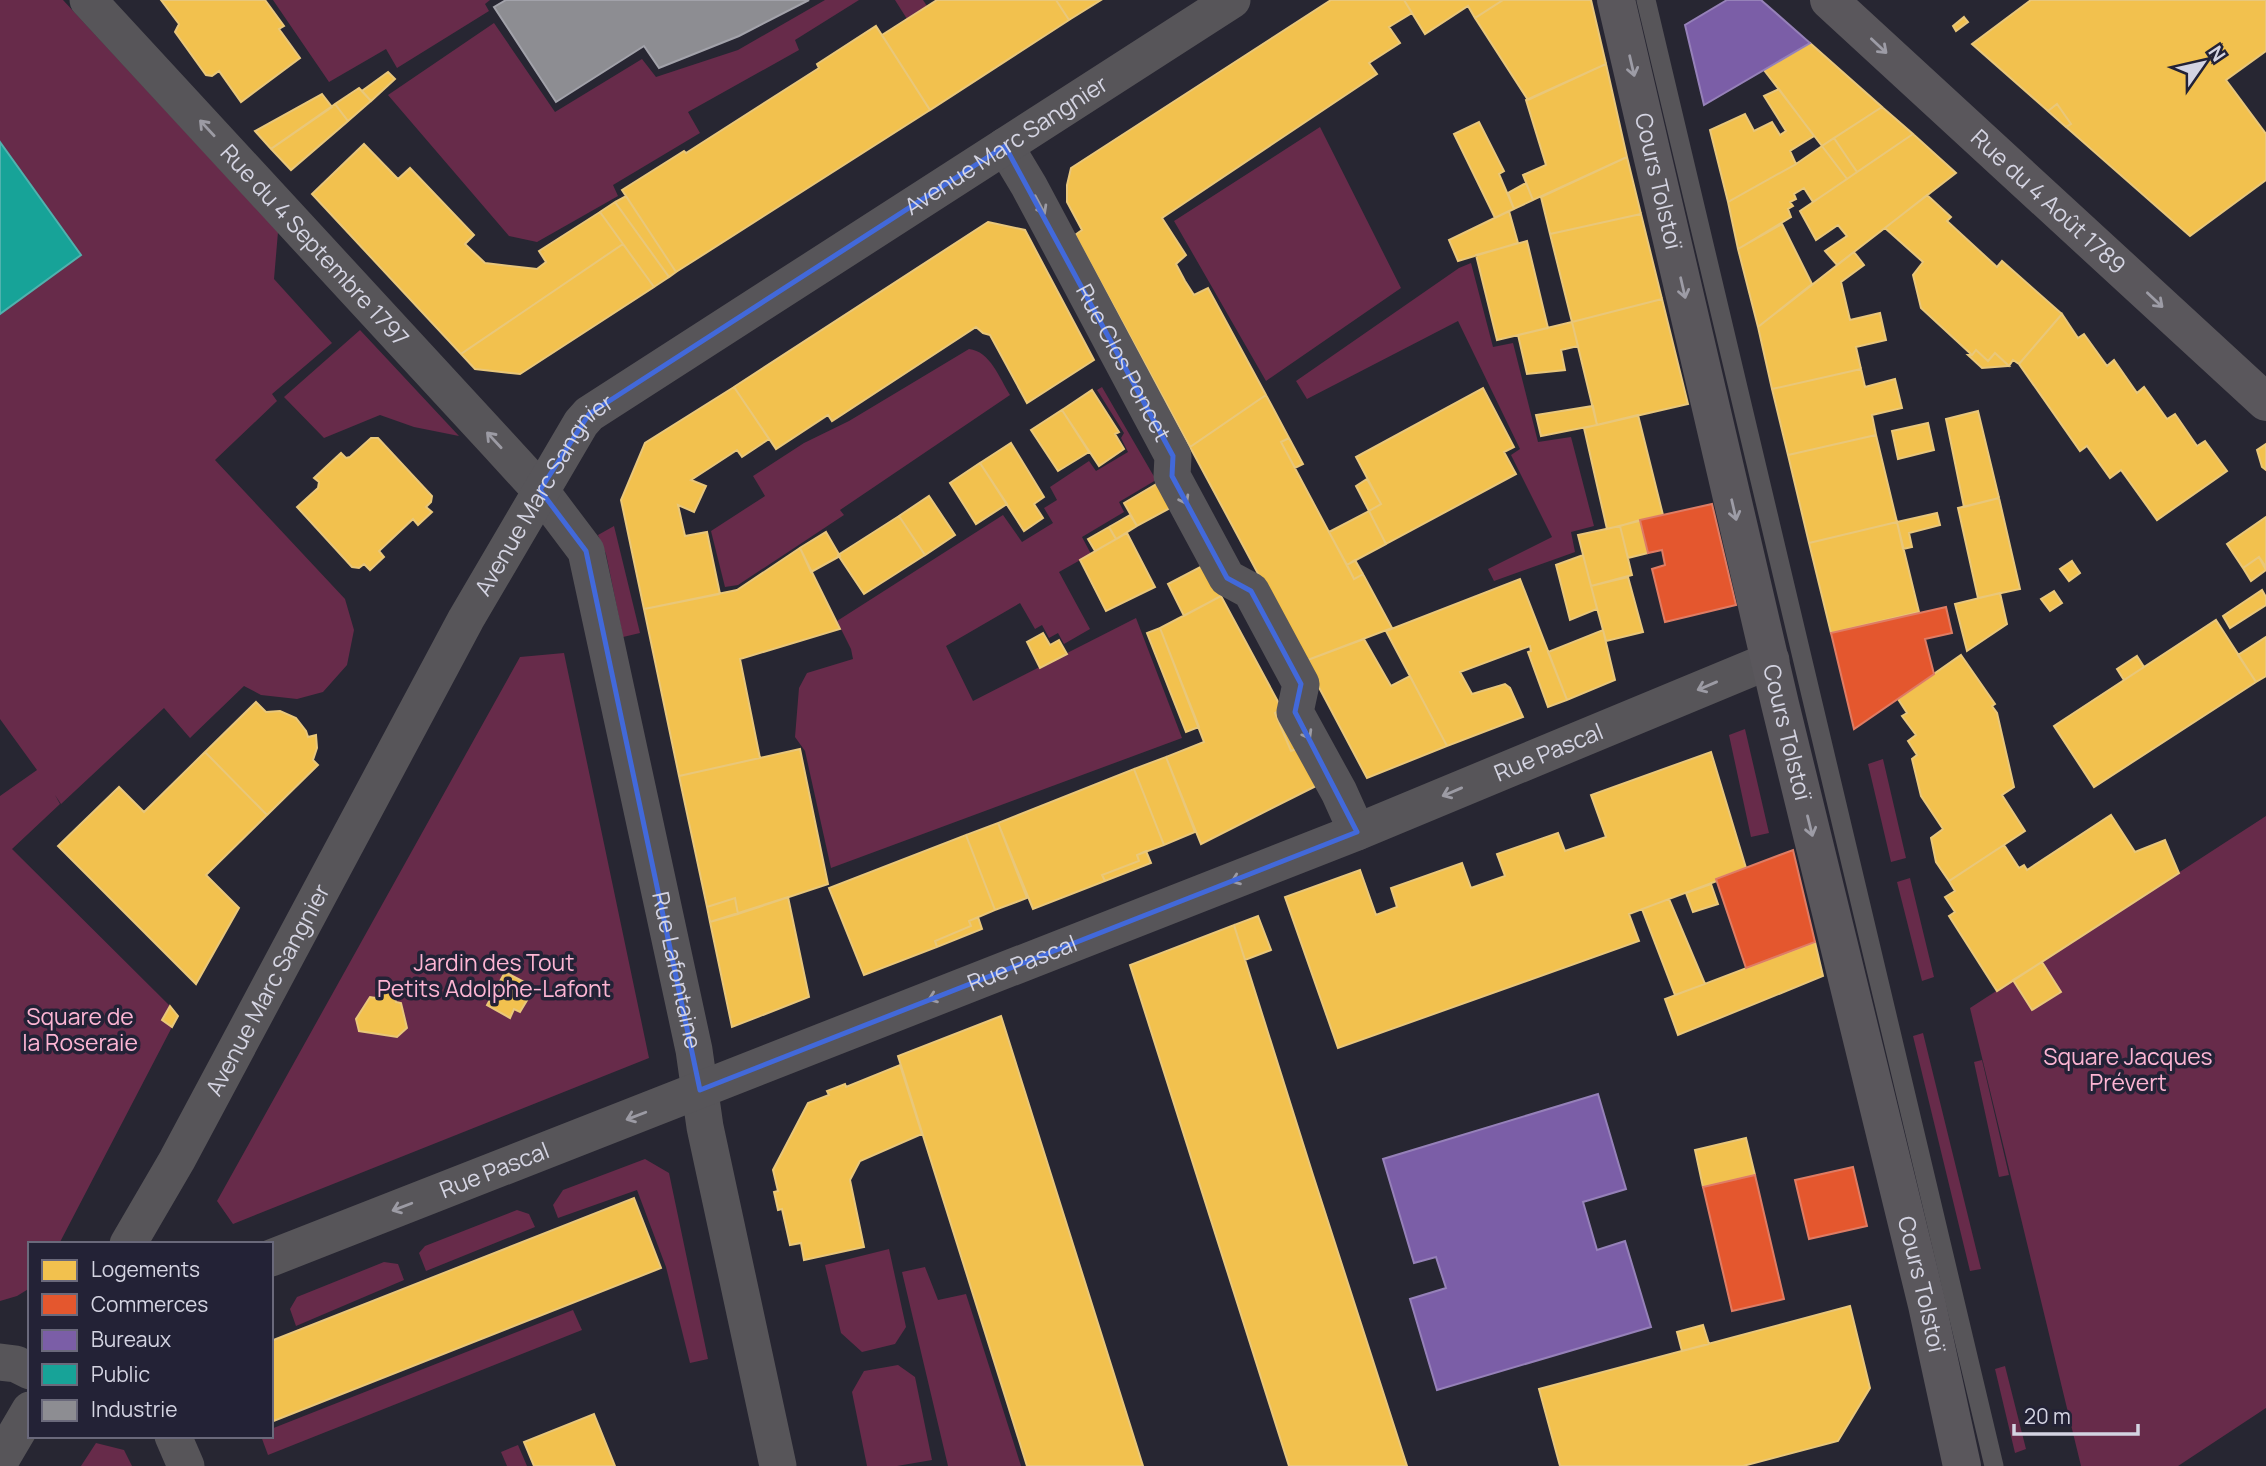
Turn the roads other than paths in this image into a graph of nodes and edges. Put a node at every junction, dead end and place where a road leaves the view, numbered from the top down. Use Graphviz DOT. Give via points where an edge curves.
graph roads {
  1 [pos="88,0"];
  2 [pos="1231,0"];
  3 [pos="1616,0"];
  4 [pos="1646,0"];
  5 [pos="1829,0"];
  6 [pos="1006,146"];
  7 [pos="2266,402"];
  8 [pos="540,490"];
  9 [pos="1770,660"];
  10 [pos="1357,832"];
  11 [pos="700,1090"];
  12 [pos="129,1242"];
  13 [pos="273,1257"];
  14 [pos="0,1362"];
  15 [pos="28,1370"];
  16 [pos="28,1413"];
  17 [pos="174,1438"];
  18 [pos="0,1461"];
  19 [pos="1979,1465"];
  20 [pos="186,1466"];
  21 [pos="778,1466"];
  8 -- 1 [label="street, Rue du 4 Septembre 1797, one-way"];
  2 -- 6 [label="street, Avenue Marc Sangnier"];
  3 -- 9 [label="main road, Cours Tolstoï, one-way"];
  4 -- 19 [label="lane, Cours Tolstoï"];
  5 -- 7 [label="main road, Rue du 4 Août 1789, one-way"];
  6 -- 8 [label="street, Avenue Marc Sangnier" via="589,414"];
  6 -- 10 [label="street, Rue Clos Poncet, one-way" via="1174,456 1172,476 1227,578 1251,591 1301,684 1295,712"];
  8 -- 11 [label="street, Rue Lafontaine" via="586,551"];
  8 -- 12 [label="street, Avenue Marc Sangnier"];
  9 -- 10 [label="street, Rue Pascal, one-way"];
  9 -- 19 [label="main road, Cours Tolstoï, one-way" via="1927,1304"];
  10 -- 11 [label="street, Rue Pascal, one-way"];
  11 -- 13 [label="street, Rue Pascal, one-way"];
  11 -- 21 [label="street, Rue Lafontaine"];
  14 -- 15 [label="street"];
  16 -- 18 [label="street"];
  17 -- 20 [label="street"];
}
